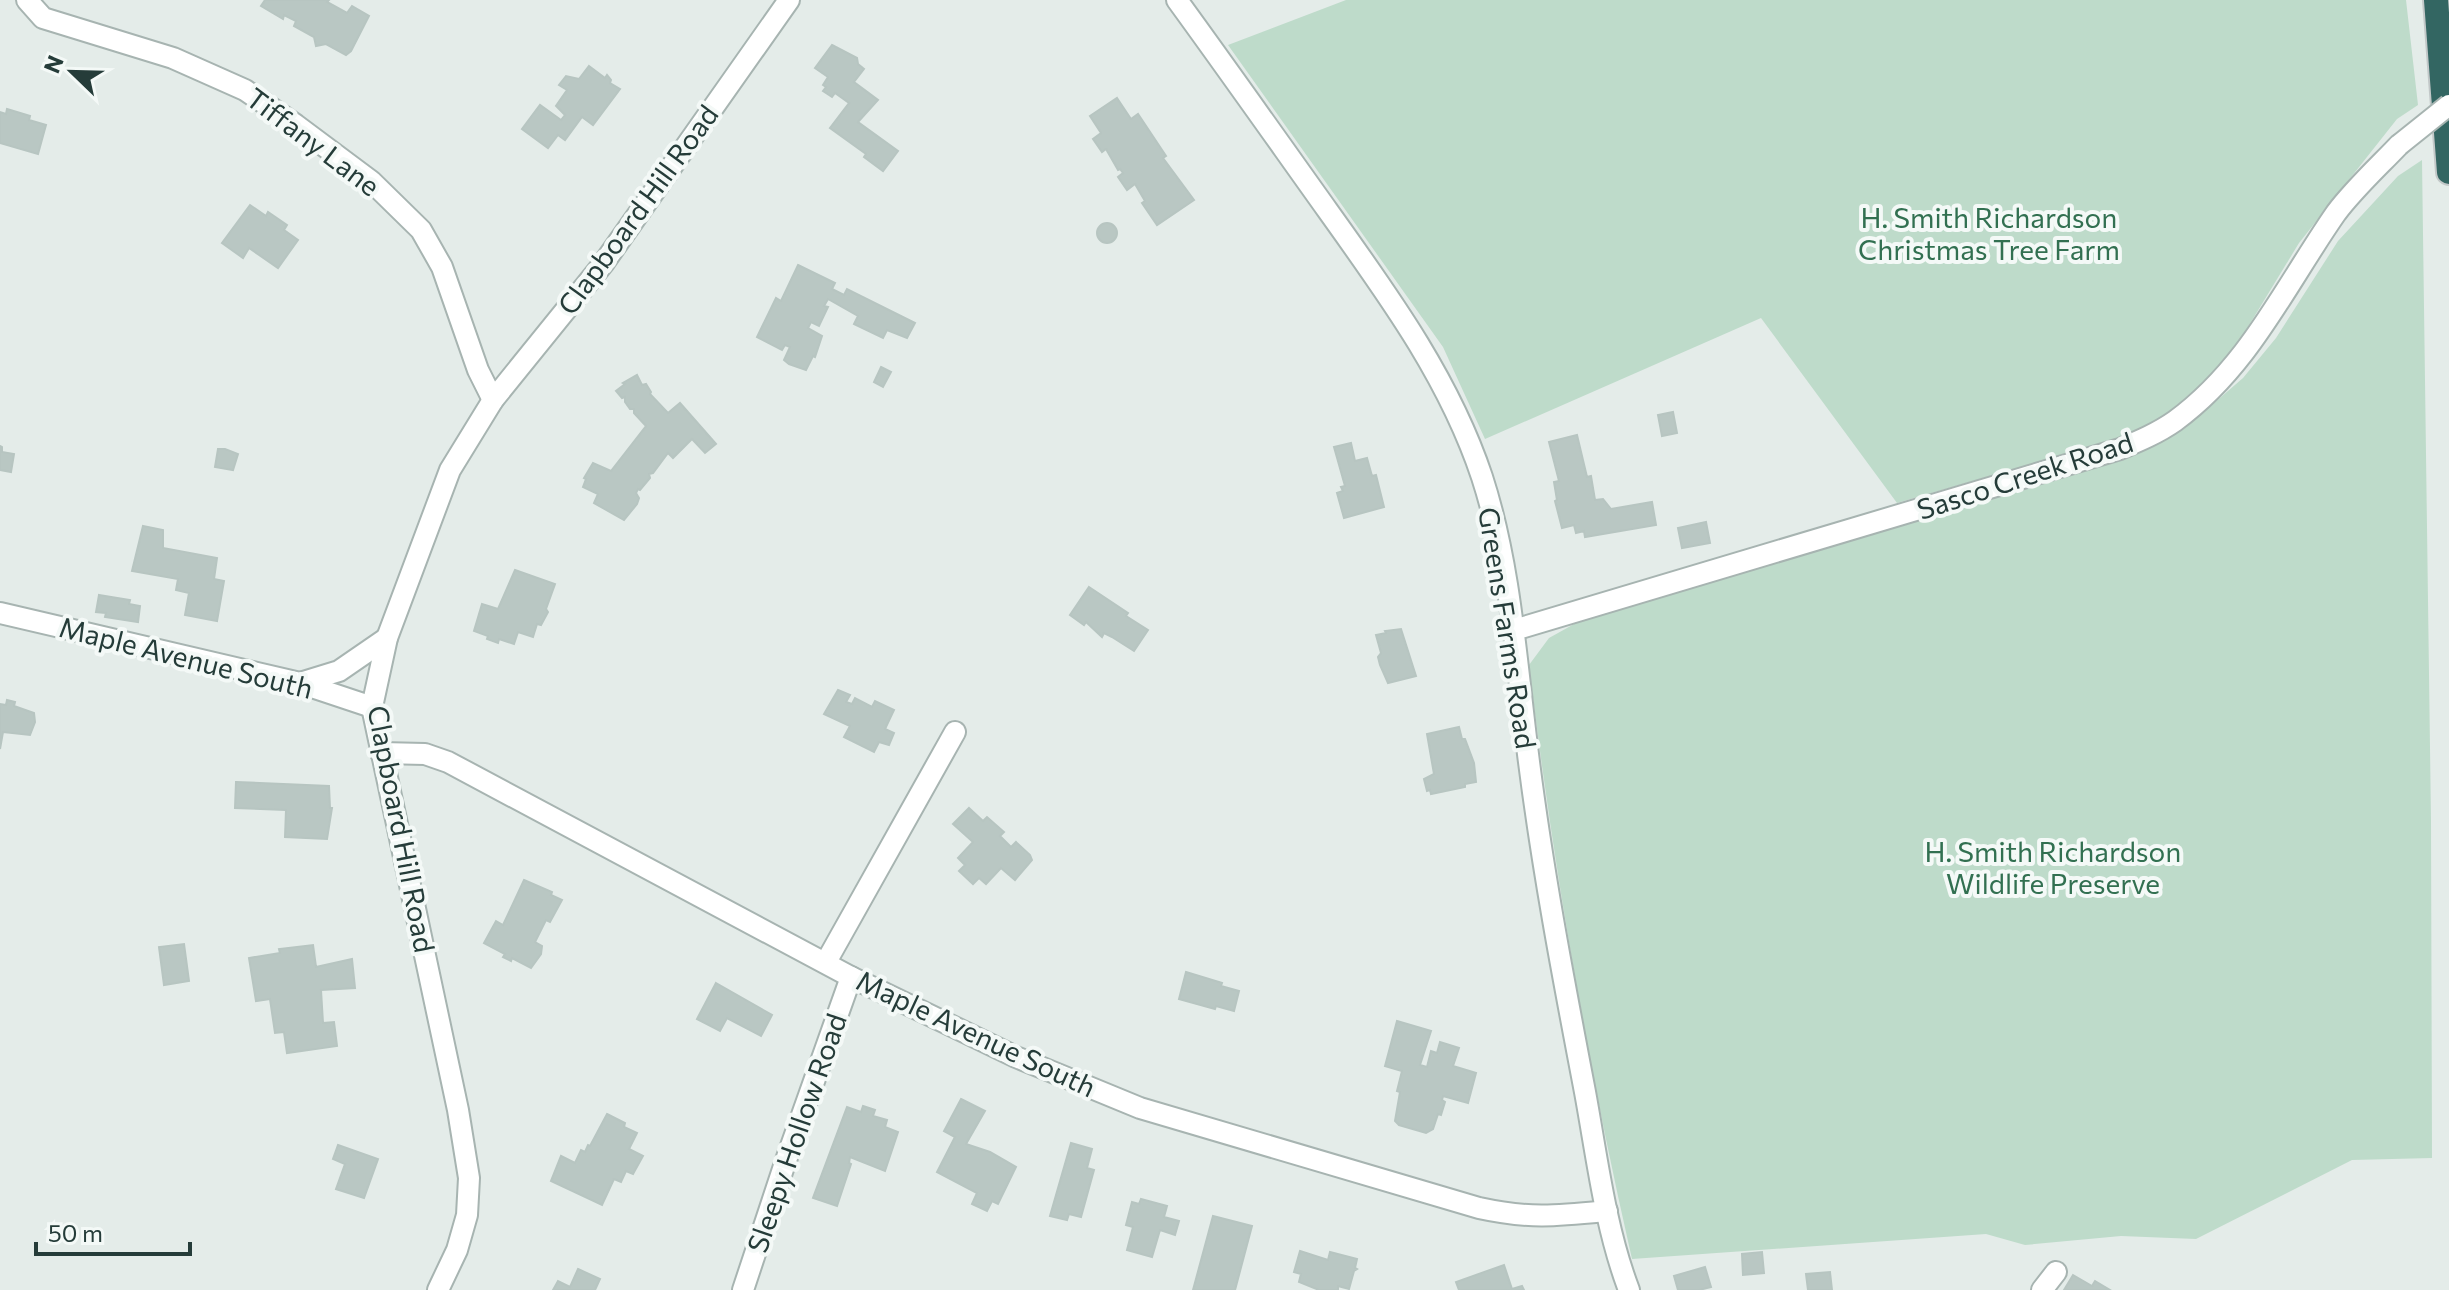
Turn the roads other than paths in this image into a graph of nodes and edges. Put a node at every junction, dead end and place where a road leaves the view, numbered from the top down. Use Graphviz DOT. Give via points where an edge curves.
graph roads {
  1 [pos="27,0"];
  2 [pos="789,0"];
  3 [pos="1177,0"];
  4 [pos="2436,0"];
  5 [pos="2449,105"];
  6 [pos="2449,172"];
  7 [pos="493,400"];
  8 [pos="0,613"];
  9 [pos="1514,630"];
  10 [pos="387,638"];
  11 [pos="300,683"];
  12 [pos="372,707"];
  13 [pos="955,732"];
  14 [pos="381,753"];
  15 [pos="826,962"];
  16 [pos="851,977"];
  17 [pos="1607,1211"];
  18 [pos="2056,1272"];
  19 [pos="438,1290"];
  20 [pos="743,1290"];
  21 [pos="1629,1290"];
  22 [pos="2042,1290"];
  1 -- 7 [label="street, Tiffany Lane" via="43,18 173,58 245,90 371,181 421,230 442,267"];
  2 -- 7 [label="street, Clapboard Hill Road" via="603,264"];
  3 -- 9 [label="street, Greens Farms Road" via="1376,277 1456,409 1482,479"];
  4 -- 6 [label="highway"];
  5 -- 9 [label="street, Sasco Creek Road, bridge" via="2399,145 2338,211 2239,361 2176,421 2152,435 2120,449"];
  7 -- 10 [label="street, Clapboard Hill Road" via="450,470"];
  8 -- 11 [label="street, Maple Avenue South"];
  9 -- 17 [label="street, Greens Farms Road" via="1552,921"];
  10 -- 11 [label="street" via="339,671"];
  10 -- 12 [label="street, Clapboard Hill Road"];
  11 -- 12 [label="street, Maple Avenue South"];
  12 -- 14 [label="street, Clapboard Hill Road"];
  13 -- 15 [label="street"];
  14 -- 15 [label="street, Maple Avenue South" via="425,754 448,762"];
  14 -- 19 [label="street, Clapboard Hill Road" via="469,1178 467,1215"];
  15 -- 16 [label="street, Maple Avenue South"];
  16 -- 17 [label="street, Maple Avenue South" via="1016,1057 1192,1125 1503,1213 1547,1218"];
  16 -- 20 [label="street, Sleepy Hollow Road"];
  17 -- 21 [label="street, Greens Farms Road"];
  18 -- 22 [label="street"];
}
